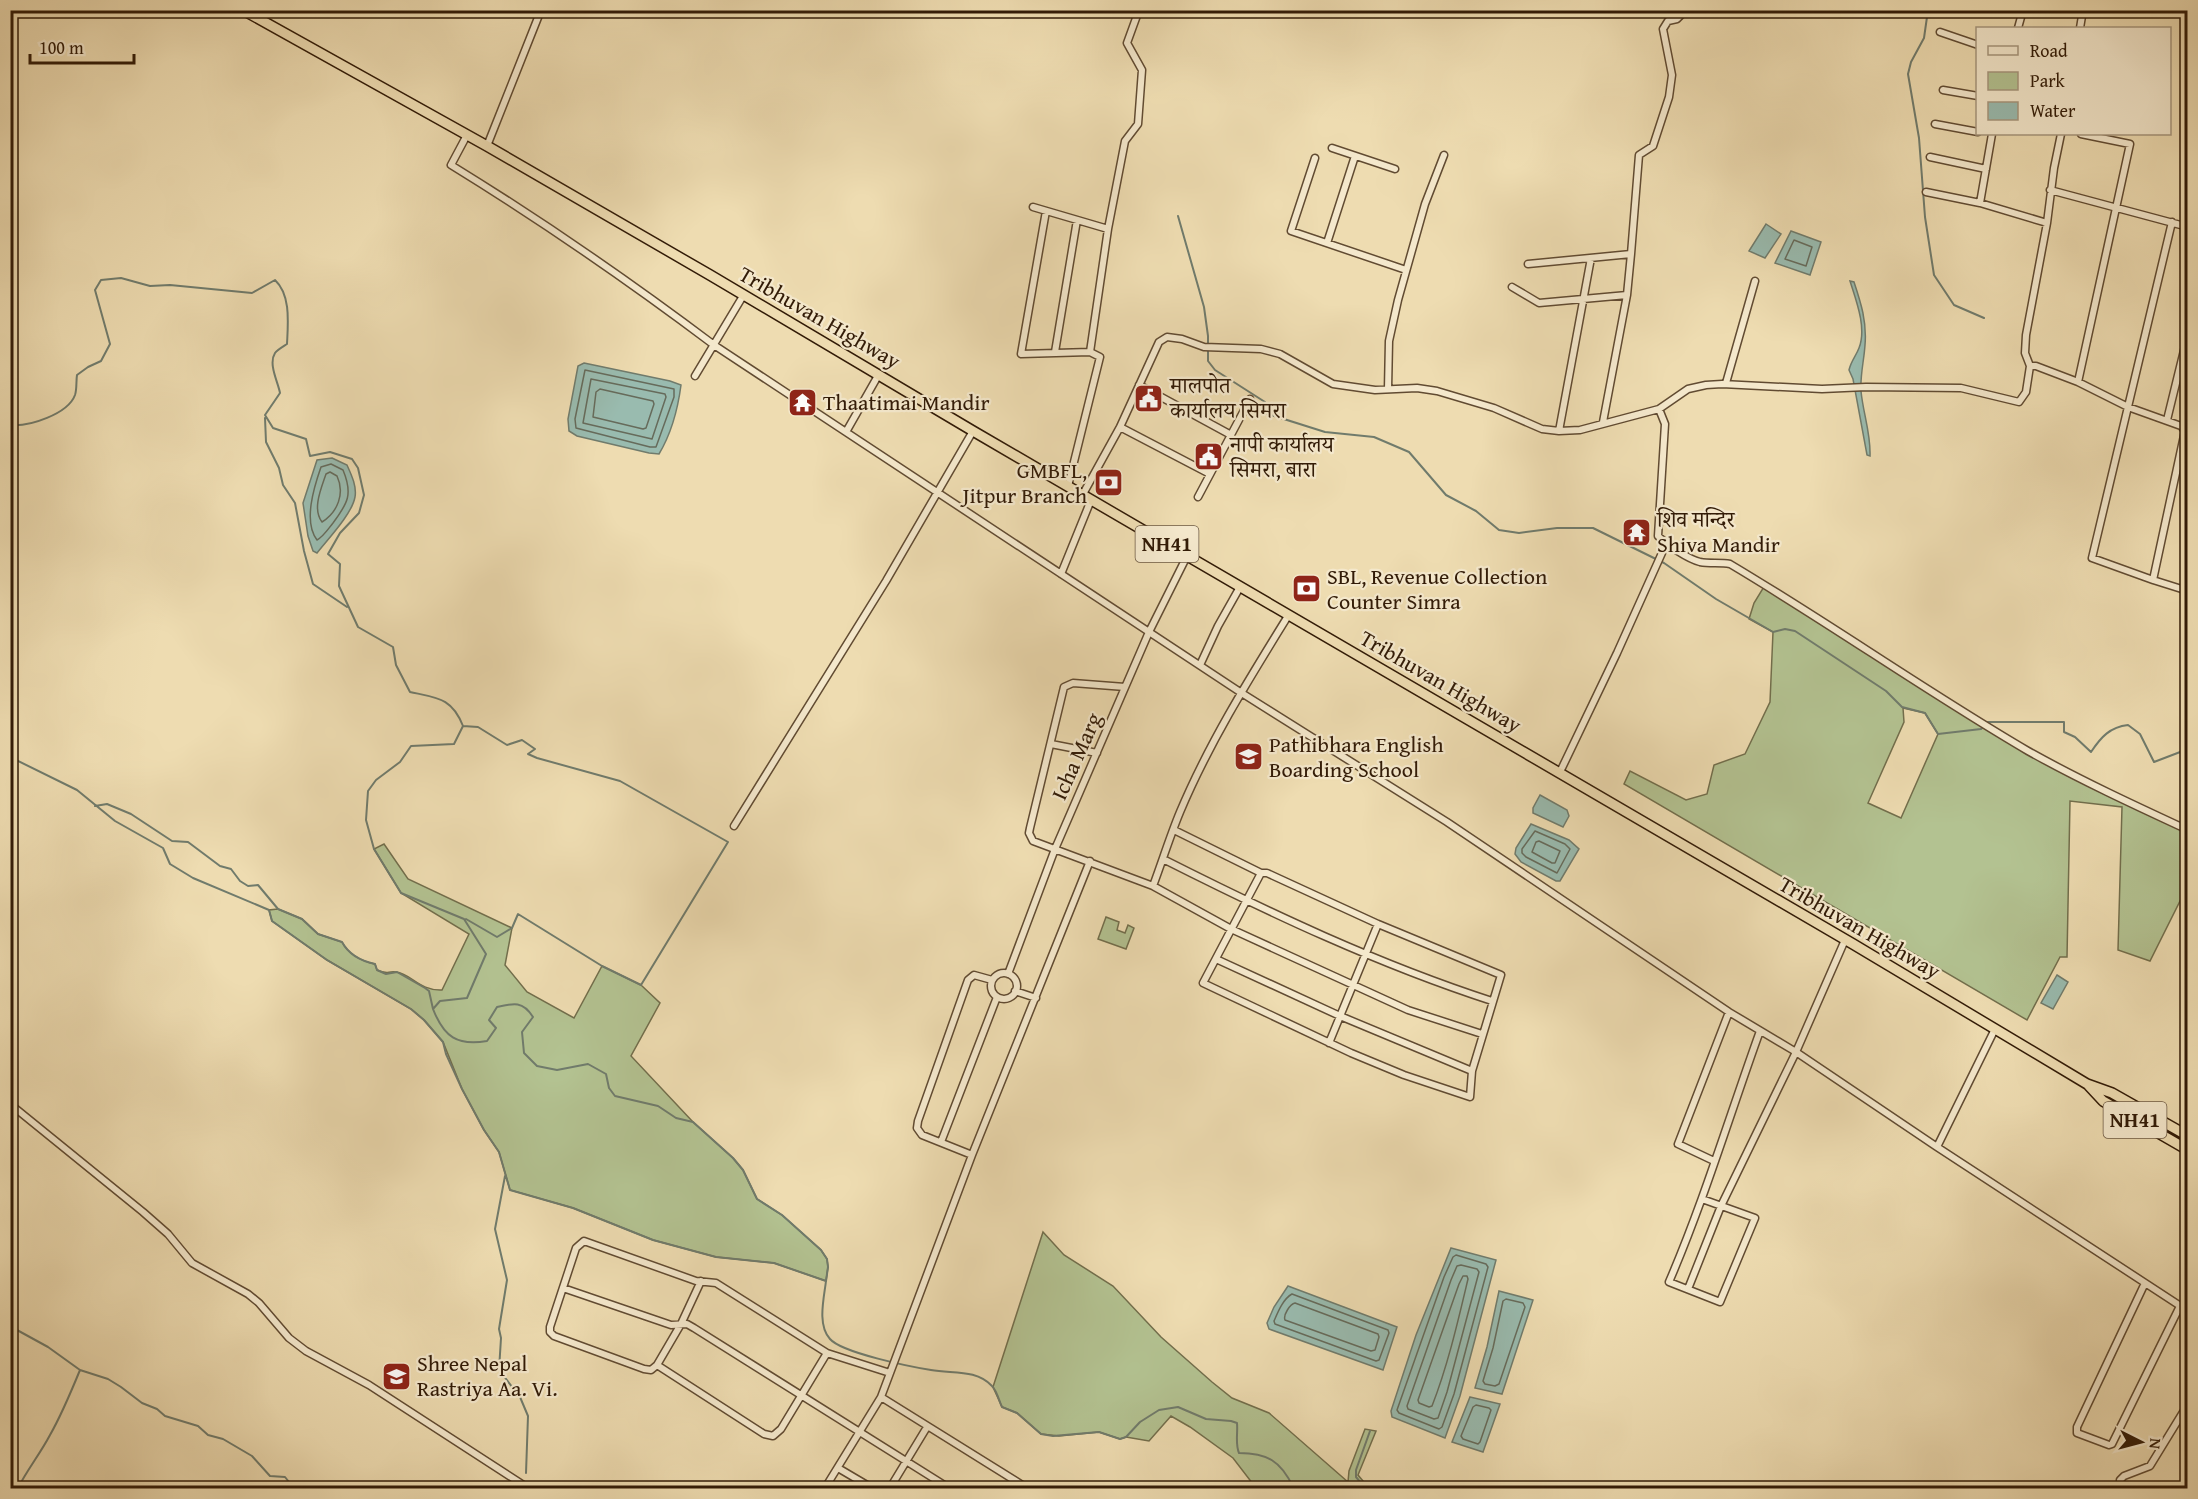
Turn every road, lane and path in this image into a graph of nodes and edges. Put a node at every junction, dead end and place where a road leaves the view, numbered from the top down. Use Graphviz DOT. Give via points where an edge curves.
graph roads {
  1 [pos="243,10"];
  2 [pos="541,10"];
  3 [pos="1139,10"];
  4 [pos="1686,10"];
  5 [pos="2008,10"];
  6 [pos="2083,10"];
  7 [pos="2022,13"];
  8 [pos="2080,27"];
  9 [pos="1940,32"];
  10 [pos="1976,45"];
  11 [pos="1943,90"];
  12 [pos="1976,96"];
  13 [pos="1935,124"];
  14 [pos="1976,132"];
  15 [pos="467,135"];
  16 [pos="1991,135"];
  17 [pos="2061,135"];
  18 [pos="2086,135"];
  19 [pos="488,146"];
  20 [pos="1332,148"];
  21 [pos="1444,155"];
  22 [pos="1355,156"];
  23 [pos="1930,157"];
  24 [pos="1315,158"];
  25 [pos="1395,169"];
  26 [pos="1986,169"];
  27 [pos="2050,190"];
  28 [pos="1926,192"];
  29 [pos="1980,203"];
  30 [pos="1033,207"];
  31 [pos="2115,207"];
  32 [pos="1046,211"];
  33 [pos="1077,220"];
  34 [pos="2172,222"];
  35 [pos="2047,223"];
  36 [pos="2187,227"];
  37 [pos="1108,229"];
  38 [pos="1327,243"];
  39 [pos="1631,254"];
  40 [pos="1591,258"];
  41 [pos="1528,264"];
  42 [pos="1406,270"];
  43 [pos="1755,281"];
  44 [pos="1512,287"];
  45 [pos="1627,295"];
  46 [pos="743,296"];
  47 [pos="1583,299"];
  48 [pos="2187,333"];
  49 [pos="714,345"];
  50 [pos="1054,352"];
  51 [pos="1090,352"];
  52 [pos="2030,366"];
  53 [pos="879,374"];
  54 [pos="695,376"];
  55 [pos="2078,382"];
  56 [pos="1726,383"];
  57 [pos="1139,385"];
  58 [pos="1388,389"];
  59 [pos="1250,399"];
  60 [pos="2128,407"];
  61 [pos="1659,409"];
  62 [pos="2167,420"];
  63 [pos="1603,423"];
  64 [pos="1120,427"];
  65 [pos="973,431"];
  66 [pos="1559,431"];
  67 [pos="846,432"];
  68 [pos="1231,435"];
  69 [pos="1210,474"];
  70 [pos="1068,486"];
  71 [pos="937,494"];
  72 [pos="1087,497"];
  73 [pos="1198,497"];
  74 [pos="1666,544"];
  75 [pos="1187,556"];
  76 [pos="1062,574"];
  77 [pos="2153,580"];
  78 [pos="1240,587"];
  79 [pos="2187,591"];
  80 [pos="1288,616"];
  81 [pos="1149,632"];
  82 [pos="1200,665"];
  83 [pos="1125,687"];
  84 [pos="1240,692"];
  85 [pos="1051,744"];
  86 [pos="1096,753"];
  87 [pos="1560,772"];
  88 [pos="734,826"];
  89 [pos="1174,830"];
  90 [pos="2187,830"];
  91 [pos="1055,849"];
  92 [pos="1163,859"];
  93 [pos="1090,861"];
  94 [pos="1260,873"];
  95 [pos="1153,886"];
  96 [pos="1246,901"];
  97 [pos="1378,924"];
  98 [pos="1231,929"];
  99 [pos="1845,940"];
  100 [pos="1366,954"];
  101 [pos="1216,959"];
  102 [pos="1008,974"];
  103 [pos="992,981"];
  104 [pos="1353,985"];
  105 [pos="1015,991"];
  106 [pos="998,997"];
  107 [pos="1036,998"];
  108 [pos="1492,1001"];
  109 [pos="1729,1012"];
  110 [pos="1340,1016"];
  111 [pos="1995,1029"];
  112 [pos="1760,1030"];
  113 [pos="1482,1034"];
  114 [pos="1329,1043"];
  115 [pos="1796,1052"];
  116 [pos="1472,1071"];
  117 [pos="2087,1084"];
  118 [pos="10,1104"];
  119 [pos="2187,1136"];
  120 [pos="941,1142"];
  121 [pos="1937,1147"];
  122 [pos="2187,1150"];
  123 [pos="972,1155"];
  124 [pos="1714,1161"];
  125 [pos="1702,1199"];
  126 [pos="1721,1206"];
  127 [pos="701,1281"];
  128 [pos="2145,1283"];
  129 [pos="563,1288"];
  130 [pos="1688,1289"];
  131 [pos="2180,1306"];
  132 [pos="2187,1311"];
  133 [pos="681,1324"];
  134 [pos="827,1353"];
  135 [pos="657,1365"];
  136 [pos="890,1373"];
  137 [pos="800,1396"];
  138 [pos="881,1397"];
  139 [pos="2187,1404"];
  140 [pos="927,1427"];
  141 [pos="860,1432"];
  142 [pos="907,1462"];
  143 [pos="838,1468"];
  144 [pos="528,1488"];
  145 [pos="825,1488"];
  146 [pos="872,1488"];
  147 [pos="890,1488"];
  148 [pos="949,1488"];
  149 [pos="1027,1488"];
  150 [pos="2121,1488"];
  1 -- 15 [label="highway, Tribhuvan Highway / NH41"];
  2 -- 19 [label="street"];
  3 -- 37 [label="street" via="1127,43 1142,70 1138,124 1125,141"];
  4 -- 39 [label="street" via="1662,29 1672,75 1669,97 1653,146 1639,155"];
  5 -- 7 [label="street"];
  6 -- 8 [label="street"];
  9 -- 10 [label="street"];
  11 -- 12 [label="street"];
  13 -- 14 [label="street"];
  15 -- 19 [label="highway, Tribhuvan Highway / NH41"];
  15 -- 49 [label="street" via="451,165 648,295"];
  16 -- 26 [label="street"];
  17 -- 27 [label="street"];
  18 -- 31 [label="street" via="2130,144"];
  19 -- 46 [label="highway, Tribhuvan Highway / NH41"];
  20 -- 22 [label="street"];
  21 -- 42 [label="street"];
  22 -- 25 [label="street"];
  22 -- 38 [label="street"];
  23 -- 26 [label="street"];
  24 -- 38 [label="street" via="1291,231"];
  26 -- 29 [label="street"];
  27 -- 31 [label="street"];
  27 -- 35 [label="street"];
  28 -- 29 [label="street"];
  29 -- 35 [label="street"];
  30 -- 32 [label="street"];
  31 -- 34 [label="street"];
  31 -- 55 [label="street"];
  32 -- 33 [label="street"];
  32 -- 50 [label="street" via="1022,354"];
  33 -- 37 [label="street"];
  33 -- 50 [label="street"];
  34 -- 36 [label="street"];
  34 -- 60 [label="street"];
  35 -- 52 [label="street" via="2026,335 2025,353"];
  37 -- 51 [label="street"];
  38 -- 42 [label="street"];
  39 -- 40 [label="street"];
  39 -- 45 [label="street"];
  40 -- 41 [label="street"];
  40 -- 47 [label="street"];
  42 -- 58 [label="street" via="1389,340"];
  43 -- 56 [label="street"];
  44 -- 47 [label="street" via="1539,303"];
  45 -- 47 [label="street"];
  45 -- 63 [label="street"];
  46 -- 49 [label="street"];
  46 -- 53 [label="highway, Tribhuvan Highway / NH41"];
  47 -- 66 [label="street"];
  48 -- 62 [label="street"];
  49 -- 54 [label="street"];
  49 -- 67 [label="street"];
  50 -- 51 [label="street"];
  51 -- 70 [label="street" via="1100,357"];
  52 -- 55 [label="street"];
  52 -- 56 [label="street" via="2026,392 2019,402 1961,388 1788,388"];
  53 -- 65 [label="highway, Tribhuvan Highway / NH41"];
  53 -- 67 [label="street"];
  55 -- 60 [label="street"];
  56 -- 61 [label="street" via="1688,389"];
  57 -- 58 [label="street" via="1159,342 1167,337 1208,347 1261,349 1280,354 1333,384"];
  57 -- 64 [label="street"];
  57 -- 68 [label="street"];
  58 -- 66 [label="street" via="1437,391 1494,408 1542,429"];
  59 -- 68 [label="street"];
  60 -- 62 [label="street"];
  60 -- 77 [label="street" via="2092,558"];
  61 -- 63 [label="street"];
  61 -- 74 [label="street" via="1665,424 1658,536"];
  62 -- 77 [label="street" via="2185,430"];
  63 -- 66 [label="street"];
  64 -- 69 [label="street"];
  64 -- 72 [label="street"];
  65 -- 70 [label="highway, Tribhuvan Highway / NH41"];
  65 -- 71 [label="street"];
  67 -- 71 [label="street"];
  68 -- 69 [label="street"];
  69 -- 73 [label="street"];
  70 -- 72 [label="highway, Tribhuvan Highway / NH41"];
  71 -- 76 [label="street"];
  71 -- 88 [label="street"];
  72 -- 75 [label="highway, Tribhuvan Highway / NH41"];
  72 -- 76 [label="street"];
  74 -- 87 [label="street"];
  74 -- 90 [label="street" via="1700,562 1730,564 1988,727 2072,775"];
  75 -- 78 [label="highway, Tribhuvan Highway / NH41"];
  75 -- 81 [label="street, Icha Marg"];
  76 -- 81 [label="street"];
  77 -- 79 [label="street"];
  78 -- 80 [label="highway, Tribhuvan Highway / NH41"];
  78 -- 82 [label="street"];
  80 -- 84 [label="street"];
  80 -- 87 [label="highway, Tribhuvan Highway / NH41"];
  81 -- 82 [label="street"];
  81 -- 83 [label="street, Icha Marg"];
  82 -- 84 [label="street"];
  83 -- 85 [label="street" via="1068,684 1062,693"];
  83 -- 86 [label="street, Icha Marg"];
  84 -- 89 [label="street"];
  84 -- 109 [label="street" via="1428,810"];
  85 -- 86 [label="street"];
  85 -- 91 [label="street" via="1029,833 1036,843"];
  86 -- 91 [label="street, Icha Marg"];
  87 -- 99 [label="highway, Tribhuvan Highway / NH41"];
  89 -- 92 [label="street"];
  89 -- 94 [label="street"];
  91 -- 93 [label="street"];
  91 -- 102 [label="street, Icha Marg"];
  92 -- 95 [label="street"];
  92 -- 96 [label="street"];
  93 -- 95 [label="street"];
  93 -- 107 [label="street"];
  94 -- 96 [label="street"];
  94 -- 97 [label="street"];
  95 -- 98 [label="street"];
  96 -- 98 [label="street"];
  96 -- 100 [label="street"];
  97 -- 100 [label="street"];
  97 -- 108 [label="street" via="1501,975"];
  98 -- 101 [label="street"];
  98 -- 104 [label="street"];
  99 -- 111 [label="highway, Tribhuvan Highway / NH41"];
  99 -- 115 [label="street"];
  100 -- 104 [label="street"];
  100 -- 108 [label="street"];
  101 -- 110 [label="street"];
  101 -- 114 [label="street" via="1203,984"];
  102 -- 103 [label="street" via="999,974"];
  102 -- 105 [label="street" via="1016,982"];
  103 -- 106 [label="street" via="992,990"];
  103 -- 120 [label="street" via="974,975 968,980 918,1121 922,1135"];
  104 -- 110 [label="street"];
  104 -- 113 [label="street" via="1408,1010"];
  105 -- 106 [label="street" via="1010,997"];
  105 -- 107 [label="street"];
  106 -- 120 [label="street"];
  107 -- 123 [label="street"];
  108 -- 113 [label="street"];
  109 -- 112 [label="street"];
  109 -- 124 [label="street" via="1678,1144"];
  110 -- 114 [label="street"];
  110 -- 116 [label="street"];
  111 -- 117 [label="highway, Tribhuvan Highway / NH41"];
  111 -- 121 [label="street"];
  112 -- 115 [label="street"];
  112 -- 124 [label="street"];
  113 -- 116 [label="street"];
  114 -- 116 [label="street" via="1465,1097 1470,1097"];
  115 -- 121 [label="street"];
  115 -- 126 [label="street"];
  117 -- 119 [label="highway, NH41" via="2112,1093"];
  117 -- 122 [label="highway, NH41" via="2103,1101"];
  118 -- 144 [label="street" via="143,1212 192,1263 259,1303 289,1338 306,1351 369,1385"];
  120 -- 123 [label="street"];
  121 -- 128 [label="street"];
  123 -- 136 [label="street"];
  124 -- 125 [label="street"];
  125 -- 126 [label="street"];
  125 -- 130 [label="street" via="1669,1282"];
  126 -- 130 [label="street"];
  126 -- 130 [label="street" via="1755,1218 1720,1302"];
  127 -- 129 [label="street" via="584,1241 576,1248"];
  127 -- 133 [label="street"];
  127 -- 134 [label="street" via="716,1283"];
  128 -- 131 [label="street"];
  128 -- 131 [label="street" via="2077,1433 2112,1444"];
  129 -- 133 [label="street" via="671,1325"];
  129 -- 135 [label="street" via="550,1327 554,1336 644,1370"];
  131 -- 132 [label="street"];
  133 -- 135 [label="street"];
  133 -- 137 [label="street" via="694,1328"];
  134 -- 136 [label="street"];
  134 -- 137 [label="street"];
  135 -- 137 [label="street" via="769,1436 781,1430"];
  136 -- 138 [label="street"];
  137 -- 141 [label="street"];
  138 -- 140 [label="street"];
  138 -- 141 [label="street"];
  139 -- 150 [label="street" via="2150,1466 2124,1476"];
  140 -- 142 [label="street"];
  140 -- 149 [label="street"];
  141 -- 142 [label="street"];
  141 -- 143 [label="street"];
  142 -- 147 [label="street"];
  142 -- 148 [label="street"];
  143 -- 145 [label="street"];
  143 -- 146 [label="street"];
}
